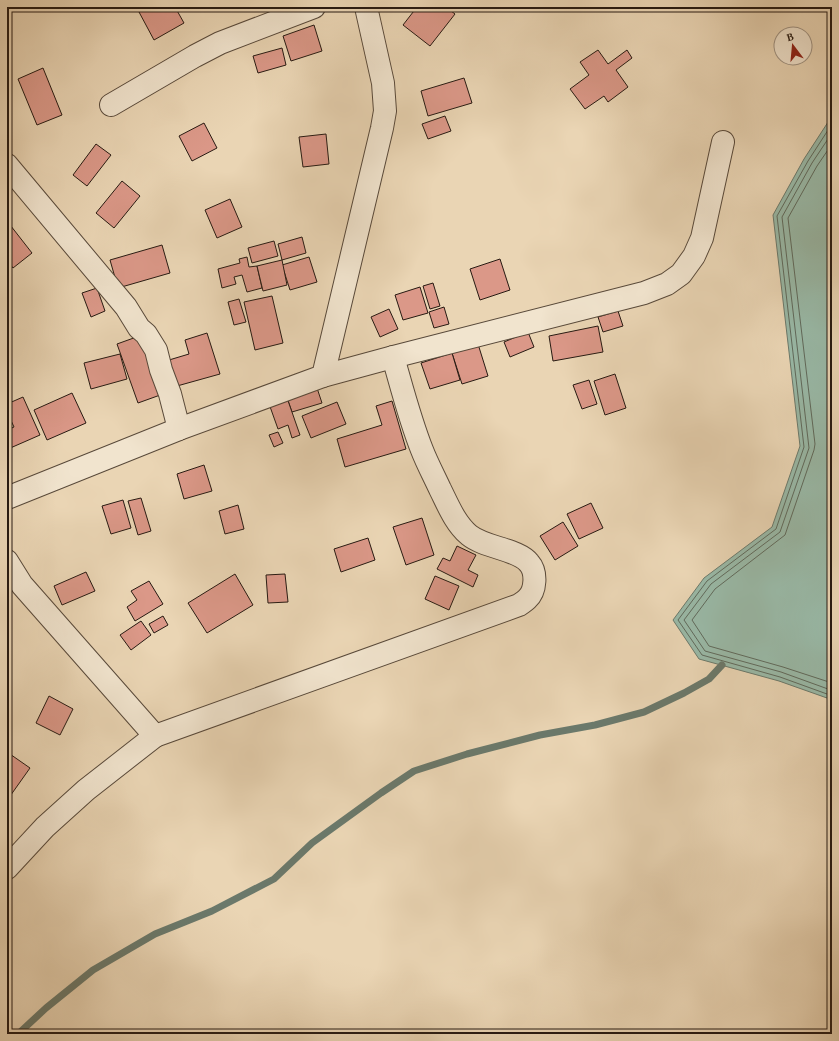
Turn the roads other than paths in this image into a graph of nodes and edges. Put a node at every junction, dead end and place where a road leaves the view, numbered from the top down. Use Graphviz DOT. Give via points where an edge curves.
graph roads {
  1 [pos="314,7"];
  2 [pos="366,7"];
  3 [pos="111,105"];
  4 [pos="723,142"];
  5 [pos="7,165"];
  6 [pos="393,357"];
  7 [pos="323,376"];
  8 [pos="179,428"];
  9 [pos="7,498"];
  10 [pos="7,561"];
  11 [pos="155,736"];
  12 [pos="7,868"];
  1 -- 3 [label="street" via="220,43"];
  2 -- 7 [label="street" via="383,83 385,110"];
  4 -- 6 [label="street" via="702,238 694,256 681,274 667,284 644,293"];
  5 -- 8 [label="street" via="146,334 156,350"];
  6 -- 7 [label="street"];
  6 -- 11 [label="street" via="423,452 450,510 470,536 488,545 523,556 530,564 534,573 534,583 527,599 519,605"];
  7 -- 8 [label="street"];
  8 -- 9 [label="street"];
  10 -- 11 [label="street" via="22,585"];
  11 -- 12 [label="street" via="86,790 45,827"];
}
